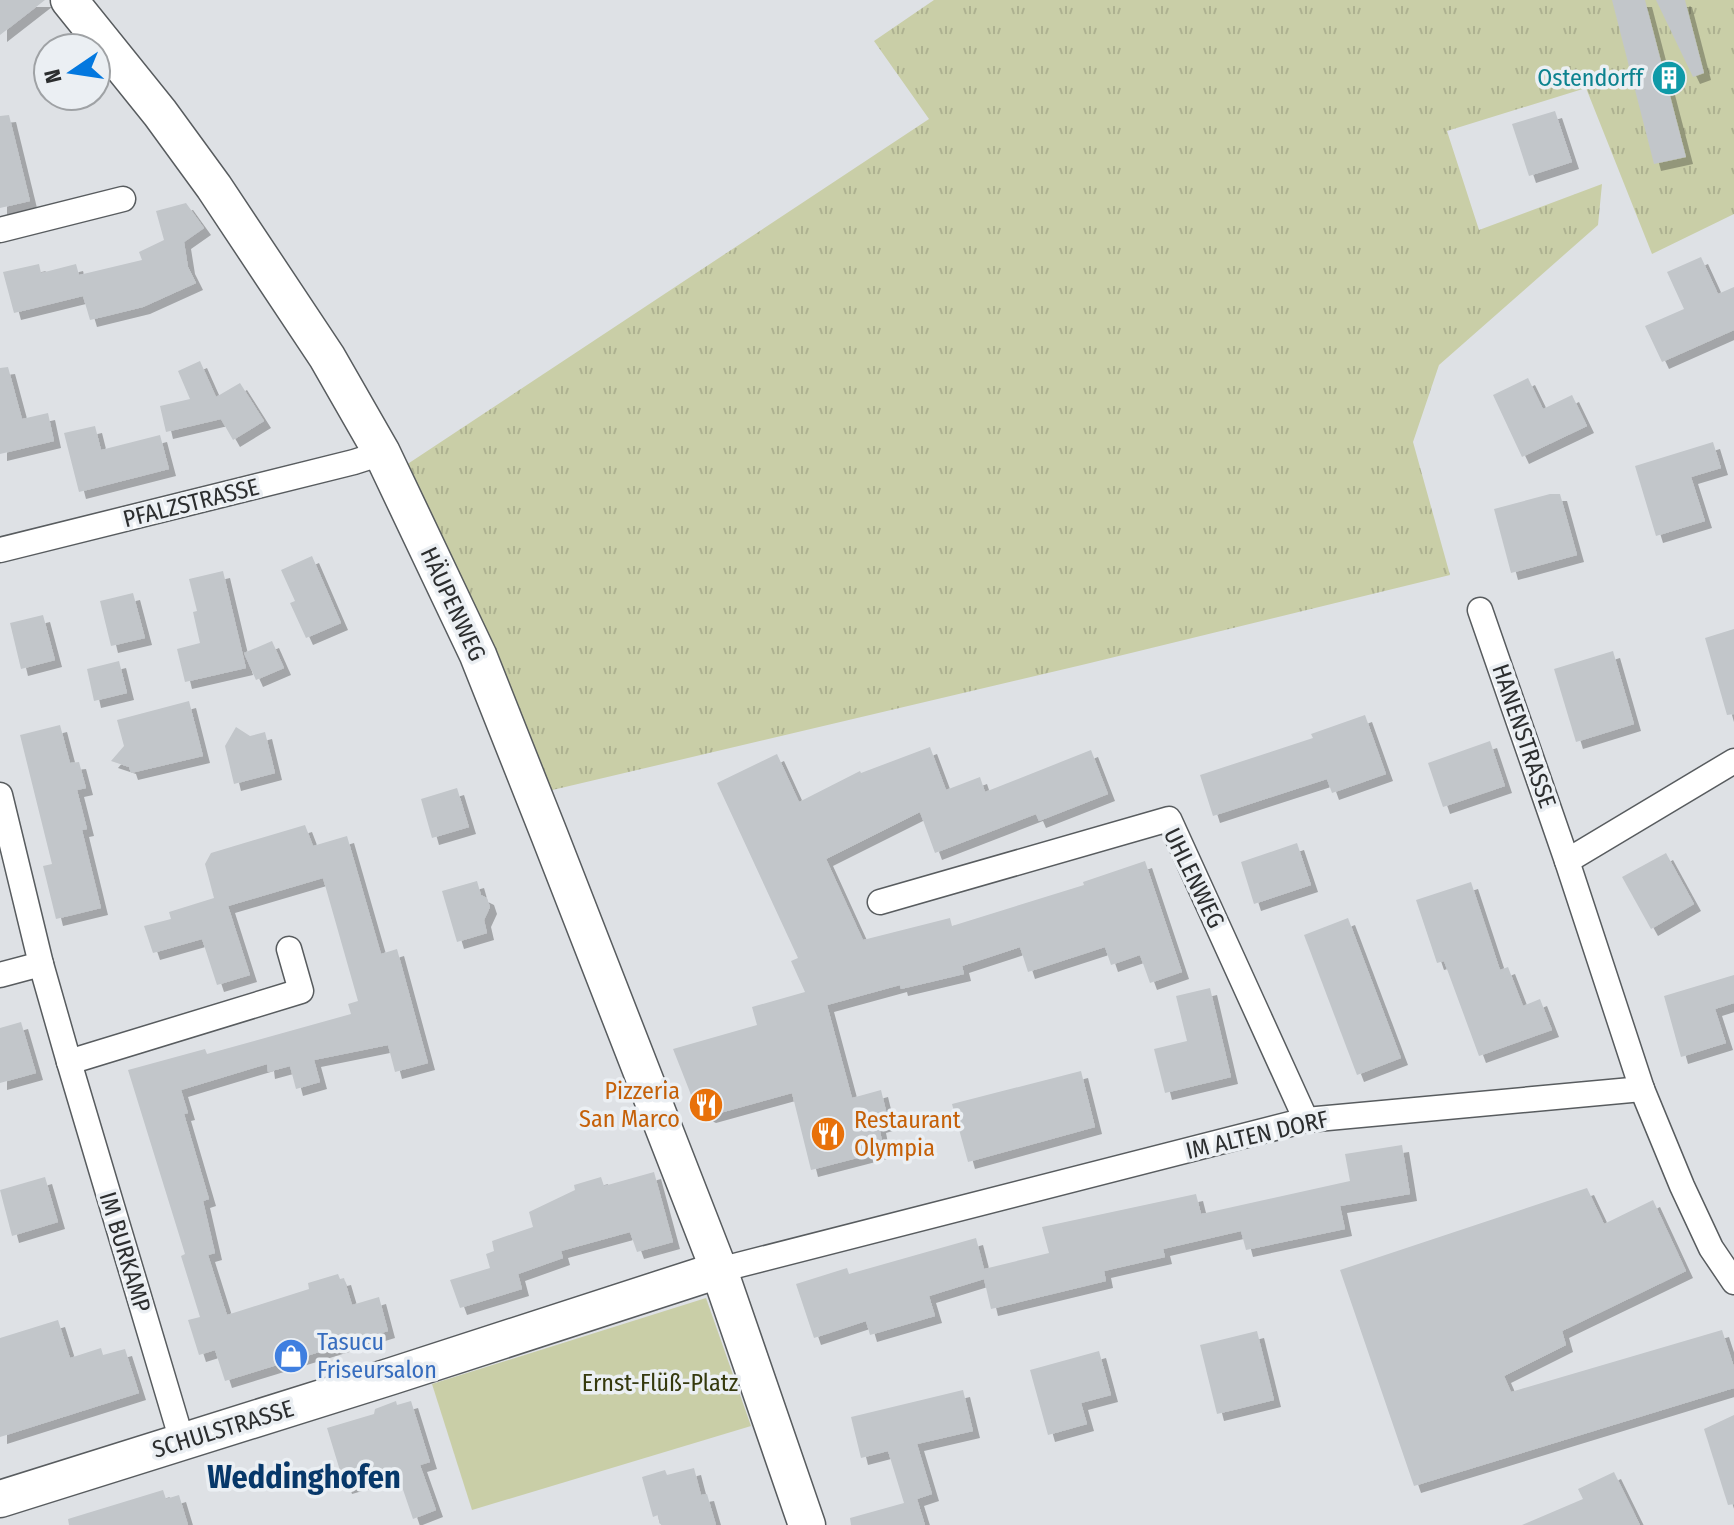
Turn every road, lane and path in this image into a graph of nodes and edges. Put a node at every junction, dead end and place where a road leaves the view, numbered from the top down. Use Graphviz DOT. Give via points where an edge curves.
graph roads {
  1 [pos="69,0"];
  2 [pos="123,199"];
  3 [pos="0,230"];
  4 [pos="382,453"];
  5 [pos="0,550"];
  6 [pos="1480,610"];
  7 [pos="1734,761"];
  8 [pos="0,795"];
  9 [pos="1567,861"];
  10 [pos="880,902"];
  11 [pos="289,949"];
  12 [pos="41,964"];
  13 [pos="0,975"];
  14 [pos="69,1062"];
  15 [pos="1642,1089"];
  16 [pos="1306,1120"];
  17 [pos="719,1270"];
  18 [pos="1734,1282"];
  19 [pos="182,1441"];
  20 [pos="0,1499"];
  21 [pos="807,1525"];
  1 -- 4 [label="street, HÄUPENWEG" via="214,187 327,357"];
  2 -- 3 [label="street"];
  4 -- 5 [label="street, PFALZSTRASSE"];
  4 -- 17 [label="street, HÄUPENWEG" via="478,655"];
  6 -- 9 [label="street, HANENSTRASSE"];
  7 -- 9 [label="street"];
  8 -- 12 [label="street, IM BURKAMP"];
  9 -- 15 [label="street, HANENSTRASSE"];
  10 -- 16 [label="street, UHLENWEG" via="1169,819"];
  11 -- 14 [label="street" via="301,991"];
  12 -- 13 [label="street"];
  12 -- 14 [label="street, IM BURKAMP"];
  14 -- 19 [label="street, IM BURKAMP"];
  15 -- 16 [label="street, IM ALTEN DORF"];
  15 -- 18 [label="street" via="1693,1211"];
  16 -- 17 [label="street, IM ALTEN DORF"];
  17 -- 19 [label="street, SCHULSTRASSE"];
  17 -- 21 [label="street, HÄUPENWEG"];
  19 -- 20 [label="street, SCHULSTRASSE"];
}
